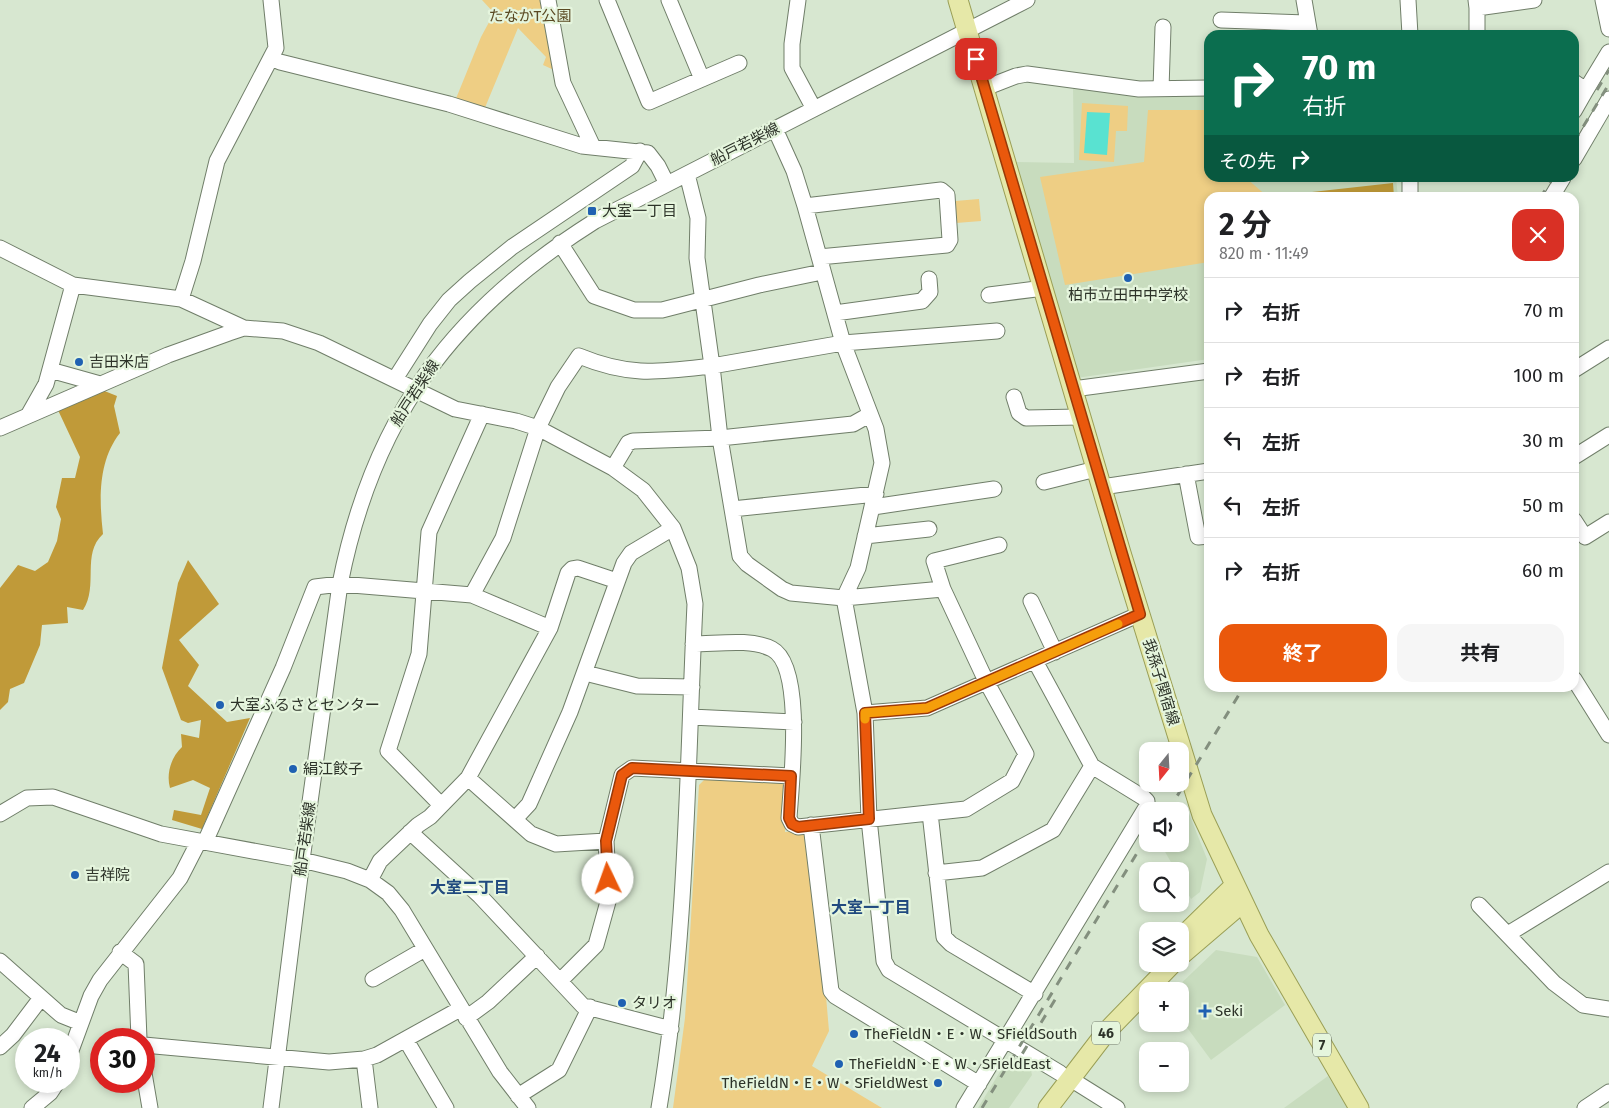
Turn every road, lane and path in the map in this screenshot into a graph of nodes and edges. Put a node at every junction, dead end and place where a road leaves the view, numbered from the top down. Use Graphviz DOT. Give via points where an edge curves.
graph roads {
  1 [pos="271,0"];
  2 [pos="548,0"];
  3 [pos="607,0"];
  4 [pos="669,0"];
  5 [pos="798,0"];
  6 [pos="958,0"];
  7 [pos="1027,0"];
  8 [pos="1304,0"];
  9 [pos="1408,0"];
  10 [pos="1534,0"];
  11 [pos="1603,0"];
  12 [pos="1476,4"];
  13 [pos="1221,20"];
  14 [pos="1162,27"];
  15 [pos="1308,29"];
  16 [pos="1609,29"];
  17 [pos="967,30"];
  18 [pos="1410,30"];
  19 [pos="1477,30"];
  20 [pos="1609,52"];
  21 [pos="271,58"];
  22 [pos="739,63"];
  23 [pos="702,79"];
  24 [pos="1580,86"];
  25 [pos="985,88"];
  26 [pos="1204,88"];
  27 [pos="1161,89"];
  28 [pos="1609,99"];
  29 [pos="814,109"];
  30 [pos="775,128"];
  31 [pos="593,147"];
  32 [pos="1579,150"];
  33 [pos="640,151"];
  34 [pos="687,174"];
  35 [pos="667,184"];
  36 [pos="805,206"];
  37 [pos="560,242"];
  38 [pos="512,247"];
  39 [pos="0,248"];
  40 [pos="819,257"];
  41 [pos="525,268"];
  42 [pos="822,272"];
  43 [pos="929,279"];
  44 [pos="73,285"];
  45 [pos="1044,288"];
  46 [pos="989,295"];
  47 [pos="181,299"];
  48 [pos="703,300"];
  49 [pos="835,314"];
  50 [pos="244,328"];
  51 [pos="998,330"];
  52 [pos="843,343"];
  53 [pos="1609,348"];
  54 [pos="712,366"];
  55 [pos="1579,367"];
  56 [pos="50,370"];
  57 [pos="1204,371"];
  58 [pos="395,379"];
  59 [pos="100,384"];
  60 [pos="416,388"];
  61 [pos="1073,389"];
  62 [pos="1014,397"];
  63 [pos="29,414"];
  64 [pos="482,414"];
  65 [pos="869,415"];
  66 [pos="1080,417"];
  67 [pos="0,428"];
  68 [pos="538,428"];
  69 [pos="1609,435"];
  70 [pos="720,438"];
  71 [pos="1579,454"];
  72 [pos="613,468"];
  73 [pos="1096,469"];
  74 [pos="1204,472"];
  75 [pos="1186,474"];
  76 [pos="1044,482"];
  77 [pos="1102,487"];
  78 [pos="994,489"];
  79 [pos="875,500"];
  80 [pos="732,509"];
  81 [pos="1609,522"];
  82 [pos="673,528"];
  83 [pos="1579,528"];
  84 [pos="929,529"];
  85 [pos="865,536"];
  86 [pos="1204,536"];
  87 [pos="999,546"];
  88 [pos="616,581"];
  89 [pos="340,584"];
  90 [pos="943,589"];
  91 [pos="424,591"];
  92 [pos="472,595"];
  93 [pos="844,598"];
  94 [pos="1031,601"];
  95 [pos="1140,614"];
  96 [pos="550,628"];
  97 [pos="693,644"];
  98 [pos="1055,652"];
  99 [pos="1035,661"];
  100 [pos="584,673"];
  101 [pos="986,681"];
  102 [pos="692,687"];
  103 [pos="1579,687"];
  104 [pos="865,713"];
  105 [pos="691,717"];
  106 [pos="794,722"];
  107 [pos="1609,735"];
  108 [pos="1092,766"];
  109 [pos="688,771"];
  110 [pos="791,776"];
  111 [pos="468,778"];
  112 [pos="441,805"];
  113 [pos="930,813"];
  114 [pos="0,814"];
  115 [pos="515,819"];
  116 [pos="869,819"];
  117 [pos="811,826"];
  118 [pos="410,832"];
  119 [pos="606,841"];
  120 [pos="202,842"];
  121 [pos="302,860"];
  122 [pos="1609,872"];
  123 [pos="936,873"];
  124 [pos="370,880"];
  125 [pos="1234,886"];
  126 [pos="1242,903"];
  127 [pos="1479,905"];
  128 [pos="1189,930"];
  129 [pos="1508,934"];
  130 [pos="425,948"];
  131 [pos="1189,948"];
  132 [pos="120,952"];
  133 [pos="537,956"];
  134 [pos="0,961"];
  135 [pos="1147,972"];
  136 [pos="1164,972"];
  137 [pos="373,979"];
  138 [pos="560,981"];
  139 [pos="1035,994"];
  140 [pos="41,998"];
  141 [pos="590,1008"];
  142 [pos="1609,1009"];
  143 [pos="463,1013"];
  144 [pos="81,1023"];
  145 [pos="79,1028"];
  146 [pos="139,1028"];
  147 [pos="671,1029"];
  148 [pos="406,1040"];
  149 [pos="1006,1040"];
  150 [pos="0,1046"];
  151 [pos="155,1046"];
  152 [pos="277,1057"];
  153 [pos="364,1059"];
  154 [pos="1064,1076"];
  155 [pos="979,1084"];
  156 [pos="1609,1092"];
  157 [pos="49,1093"];
  158 [pos="147,1093"];
  159 [pos="523,1102"];
  160 [pos="32,1108"];
  161 [pos="150,1108"];
  162 [pos="270,1108"];
  163 [pos="370,1108"];
  164 [pos="446,1108"];
  165 [pos="659,1108"];
  166 [pos="964,1108"];
  167 [pos="1034,1108"];
  168 [pos="1048,1108"];
  169 [pos="1117,1108"];
  170 [pos="1359,1108"];
  171 [pos="1585,1108"];
  1 -- 21 [label="street" via="276,48"];
  2 -- 31 [label="street" via="563,83"];
  3 -- 23 [label="street" via="649,102"];
  4 -- 23 [label="street"];
  5 -- 29 [label="street" via="792,68"];
  6 -- 17 [label="main road, 我孫子関宿線 / 7"];
  7 -- 17 [label="street, 船戸若柴線"];
  8 -- 15 [label="street"];
  9 -- 18 [label="street"];
  10 -- 12 [label="street"];
  11 -- 16 [label="street"];
  12 -- 19 [label="street"];
  13 -- 15 [label="street"];
  14 -- 27 [label="street"];
  17 -- 25 [label="main road, 我孫子関宿線 / 7"];
  17 -- 29 [label="street, 船戸若柴線"];
  20 -- 24 [label="street"];
  21 -- 31 [label="street" via="449,104"];
  21 -- 47 [label="street" via="217,161"];
  22 -- 23 [label="street"];
  25 -- 27 [label="street" via="1027,74 1138,89"];
  25 -- 45 [label="main road, 我孫子関宿線 / 7"];
  26 -- 27 [label="street"];
  28 -- 32 [label="street"];
  29 -- 30 [label="street, 船戸若柴線"];
  30 -- 34 [label="street, 船戸若柴線"];
  30 -- 36 [label="street"];
  31 -- 33 [label="street"];
  33 -- 35 [label="street" via="652,157"];
  33 -- 38 [label="street" via="632,166"];
  34 -- 35 [label="street, 船戸若柴線"];
  34 -- 48 [label="street" via="698,218 697,258"];
  35 -- 37 [label="street, 船戸若柴線"];
  36 -- 40 [label="street"];
  36 -- 40 [label="street" via="941,190 948,195 950,240 947,245"];
  37 -- 41 [label="street, 船戸若柴線"];
  37 -- 48 [label="street" via="594,296 608,302 634,310 662,310"];
  38 -- 41 [label="street"];
  38 -- 58 [label="street" via="449,300 418,339"];
  39 -- 44 [label="street"];
  40 -- 42 [label="street"];
  41 -- 60 [label="street, 船戸若柴線" via="481,308 435,360"];
  42 -- 48 [label="street"];
  42 -- 49 [label="street"];
  43 -- 49 [label="street" via="930,292 922,301"];
  44 -- 47 [label="street"];
  44 -- 56 [label="street"];
  45 -- 46 [label="street"];
  45 -- 61 [label="main road, 我孫子関宿線 / 7"];
  47 -- 50 [label="street"];
  48 -- 54 [label="street"];
  49 -- 52 [label="street"];
  50 -- 58 [label="street" via="282,330 319,343"];
  50 -- 59 [label="street"];
  51 -- 52 [label="street"];
  52 -- 54 [label="street"];
  52 -- 65 [label="street"];
  53 -- 55 [label="street"];
  54 -- 68 [label="street" via="636,372 602,366 579,356 558,387"];
  54 -- 70 [label="street"];
  56 -- 59 [label="street"];
  56 -- 63 [label="street"];
  57 -- 61 [label="street"];
  58 -- 60 [label="street"];
  59 -- 63 [label="street"];
  60 -- 64 [label="street" via="455,409"];
  60 -- 89 [label="street, 船戸若柴線" via="384,442 364,490 348,541"];
  61 -- 66 [label="main road, 我孫子関宿線 / 7"];
  62 -- 66 [label="street" via="1020,413 1026,418"];
  63 -- 67 [label="street"];
  64 -- 68 [label="street"];
  64 -- 91 [label="street" via="429,532"];
  65 -- 70 [label="street" via="853,424"];
  65 -- 79 [label="street" via="876,429 882,464"];
  66 -- 73 [label="main road, 我孫子関宿線 / 7"];
  68 -- 72 [label="street"];
  68 -- 92 [label="street" via="503,538"];
  69 -- 71 [label="street"];
  70 -- 72 [label="street" via="634,441 628,443"];
  70 -- 80 [label="street"];
  72 -- 82 [label="street" via="643,490"];
  73 -- 76 [label="street"];
  73 -- 77 [label="main road, 我孫子関宿線 / 7"];
  74 -- 75 [label="street"];
  75 -- 77 [label="street"];
  75 -- 86 [label="street" via="1198,537"];
  77 -- 95 [label="main road, 我孫子関宿線 / 7"];
  78 -- 79 [label="street"];
  79 -- 80 [label="street"];
  79 -- 85 [label="street"];
  80 -- 93 [label="street" via="740,556 747,564 790,593"];
  81 -- 83 [label="street" via="1585,537"];
  82 -- 88 [label="street" via="631,553"];
  82 -- 97 [label="street" via="682,546 693,587"];
  84 -- 85 [label="street"];
  85 -- 93 [label="street" via="858,568"];
  87 -- 90 [label="street" via="934,561"];
  88 -- 96 [label="street" via="572,568"];
  88 -- 100 [label="street"];
  89 -- 91 [label="street"];
  89 -- 120 [label="street" via="315,587 312,591 283,668"];
  89 -- 121 [label="street, 船戸若柴線"];
  90 -- 93 [label="street"];
  90 -- 101 [label="street"];
  91 -- 92 [label="street"];
  91 -- 112 [label="street" via="419,654 388,751"];
  92 -- 96 [label="street"];
  93 -- 104 [label="street"];
  94 -- 98 [label="street"];
  95 -- 98 [label="street"];
  95 -- 125 [label="main road, 我孫子関宿線 / 7" via="1202,815"];
  96 -- 111 [label="street"];
  97 -- 102 [label="street"];
  97 -- 106 [label="street" via="758,644 774,650 786,666 795,707"];
  98 -- 99 [label="street"];
  99 -- 101 [label="street"];
  99 -- 108 [label="street"];
  100 -- 102 [label="street" via="637,686"];
  100 -- 115 [label="street" via="528,804"];
  101 -- 104 [label="street" via="927,708"];
  101 -- 113 [label="street" via="1026,754 1006,786 966,809"];
  102 -- 105 [label="street"];
  103 -- 107 [label="street"];
  104 -- 116 [label="street"];
  105 -- 106 [label="street"];
  105 -- 109 [label="street"];
  106 -- 110 [label="street"];
  108 -- 123 [label="street" via="1053,830 982,868"];
  108 -- 139 [label="street" via="1144,798 1147,806"];
  109 -- 110 [label="street"];
  109 -- 119 [label="street" via="632,768 626,771 622,775"];
  109 -- 147 [label="street" via="680,947"];
  110 -- 117 [label="street" via="789,818 798,827"];
  111 -- 112 [label="street"];
  111 -- 115 [label="street"];
  112 -- 118 [label="street"];
  113 -- 116 [label="street"];
  113 -- 123 [label="street"];
  114 -- 120 [label="street" via="27,798 53,797 162,834"];
  115 -- 119 [label="street" via="531,834 556,844"];
  116 -- 117 [label="street"];
  116 -- 149 [label="street" via="884,961 889,970"];
  117 -- 155 [label="street" via="831,991"];
  118 -- 124 [label="street" via="380,861"];
  118 -- 133 [label="street" via="480,896"];
  119 -- 138 [label="street" via="609,898 596,945"];
  120 -- 121 [label="street"];
  120 -- 132 [label="street" via="180,878"];
  121 -- 124 [label="street"];
  121 -- 152 [label="street, 船戸若柴線"];
  122 -- 129 [label="street"];
  123 -- 139 [label="street" via="946,940"];
  124 -- 130 [label="street" via="388,893 402,910"];
  125 -- 126 [label="main road, 我孫子関宿線 / 7"];
  125 -- 128 [label="main road"];
  126 -- 131 [label="main road"];
  126 -- 170 [label="main road, 我孫子関宿線 / 7"];
  127 -- 129 [label="street"];
  129 -- 142 [label="street" via="1534,964 1584,1005"];
  130 -- 137 [label="street"];
  130 -- 143 [label="street"];
  132 -- 144 [label="street" via="91,996"];
  132 -- 146 [label="street" via="136,964"];
  133 -- 138 [label="street"];
  133 -- 143 [label="street" via="488,1002"];
  134 -- 140 [label="street"];
  135 -- 154 [label="main road, 46" via="1103,1019"];
  136 -- 154 [label="main road, 46"];
  138 -- 141 [label="street" via="582,1006"];
  139 -- 149 [label="street"];
  140 -- 144 [label="street" via="61,1015"];
  140 -- 150 [label="street" via="14,1035"];
  141 -- 147 [label="street"];
  141 -- 159 [label="street" via="559,1070"];
  143 -- 148 [label="street"];
  143 -- 159 [label="street"];
  144 -- 145 [label="street"];
  147 -- 165 [label="street"];
  148 -- 153 [label="street"];
  148 -- 164 [label="street"];
  149 -- 154 [label="street"];
  149 -- 155 [label="street"];
  151 -- 152 [label="street"];
  152 -- 153 [label="street" via="329,1062"];
  152 -- 162 [label="street, 船戸若柴線"];
  153 -- 163 [label="street"];
  154 -- 167 [label="main road, 46"];
  154 -- 168 [label="main road, 46"];
  154 -- 169 [label="street"];
  155 -- 166 [label="street"];
  156 -- 171 [label="street"];
  157 -- 160 [label="street"];
  158 -- 161 [label="street"];
}
